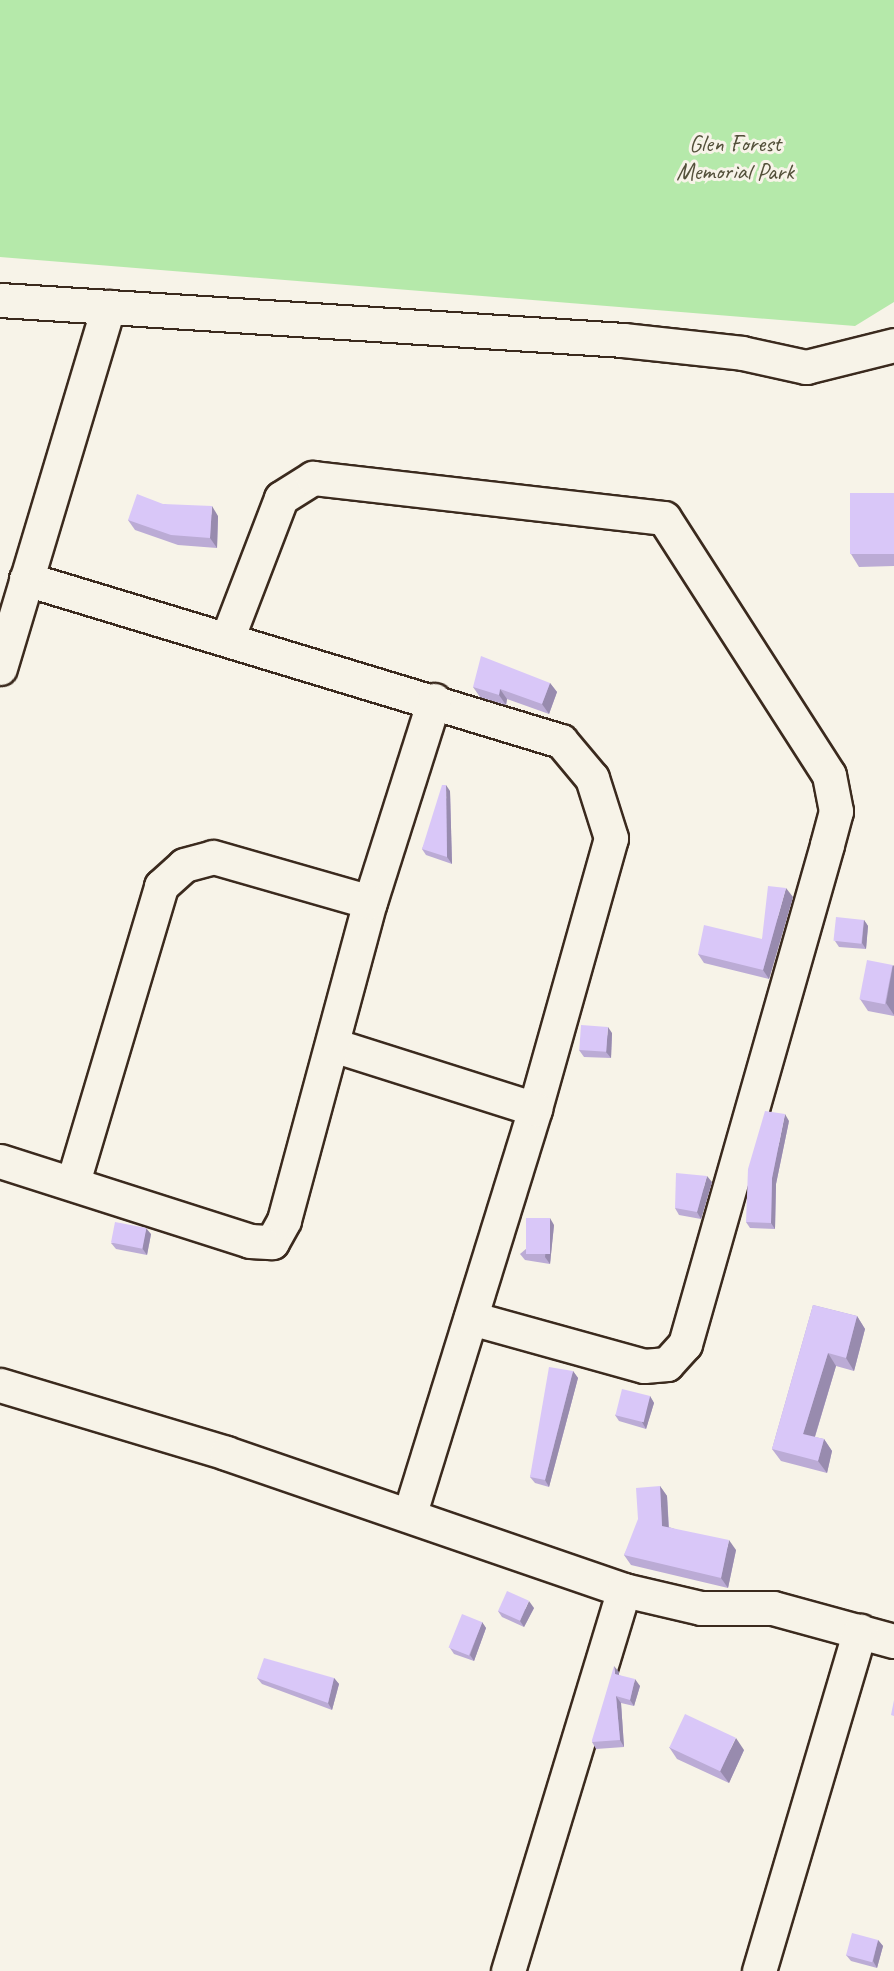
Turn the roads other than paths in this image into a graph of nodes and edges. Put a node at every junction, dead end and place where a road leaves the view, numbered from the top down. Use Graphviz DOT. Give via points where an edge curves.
graph roads {
  1 [pos="2,301"];
  2 [pos="108,307"];
  3 [pos="894,345"];
  4 [pos="27,579"];
  5 [pos="227,639"];
  6 [pos="0,668"];
  7 [pos="434,700"];
  8 [pos="370,902"];
  9 [pos="333,1045"];
  10 [pos="535,1109"];
  11 [pos="0,1161"];
  12 [pos="73,1182"];
  13 [pos="471,1318"];
  14 [pos="0,1385"];
  15 [pos="410,1514"];
  16 [pos="624,1590"];
  17 [pos="860,1631"];
  18 [pos="894,1641"];
  19 [pos="508,1971"];
  20 [pos="759,1971"];
  1 -- 2 [label="street"];
  2 -- 3 [label="street" via="623,340 742,353 806,367"];
  2 -- 4 [label="street"];
  4 -- 5 [label="street"];
  4 -- 6 [label="street"];
  5 -- 7 [label="street"];
  5 -- 13 [label="street" via="281,498 313,478 664,518 829,775 836,811 685,1344 667,1364 644,1366"];
  7 -- 8 [label="street"];
  7 -- 10 [label="street" via="561,741 592,778 611,838"];
  8 -- 9 [label="street"];
  8 -- 12 [label="street" via="213,857 184,865 162,886"];
  9 -- 10 [label="street"];
  9 -- 12 [label="street" via="272,1242 250,1241"];
  10 -- 13 [label="street"];
  11 -- 12 [label="street"];
  13 -- 15 [label="street"];
  14 -- 15 [label="street"];
  15 -- 16 [label="street"];
  16 -- 17 [label="street" via="701,1608 773,1608"];
  16 -- 19 [label="street"];
  17 -- 18 [label="street"];
  17 -- 20 [label="street"];
}
